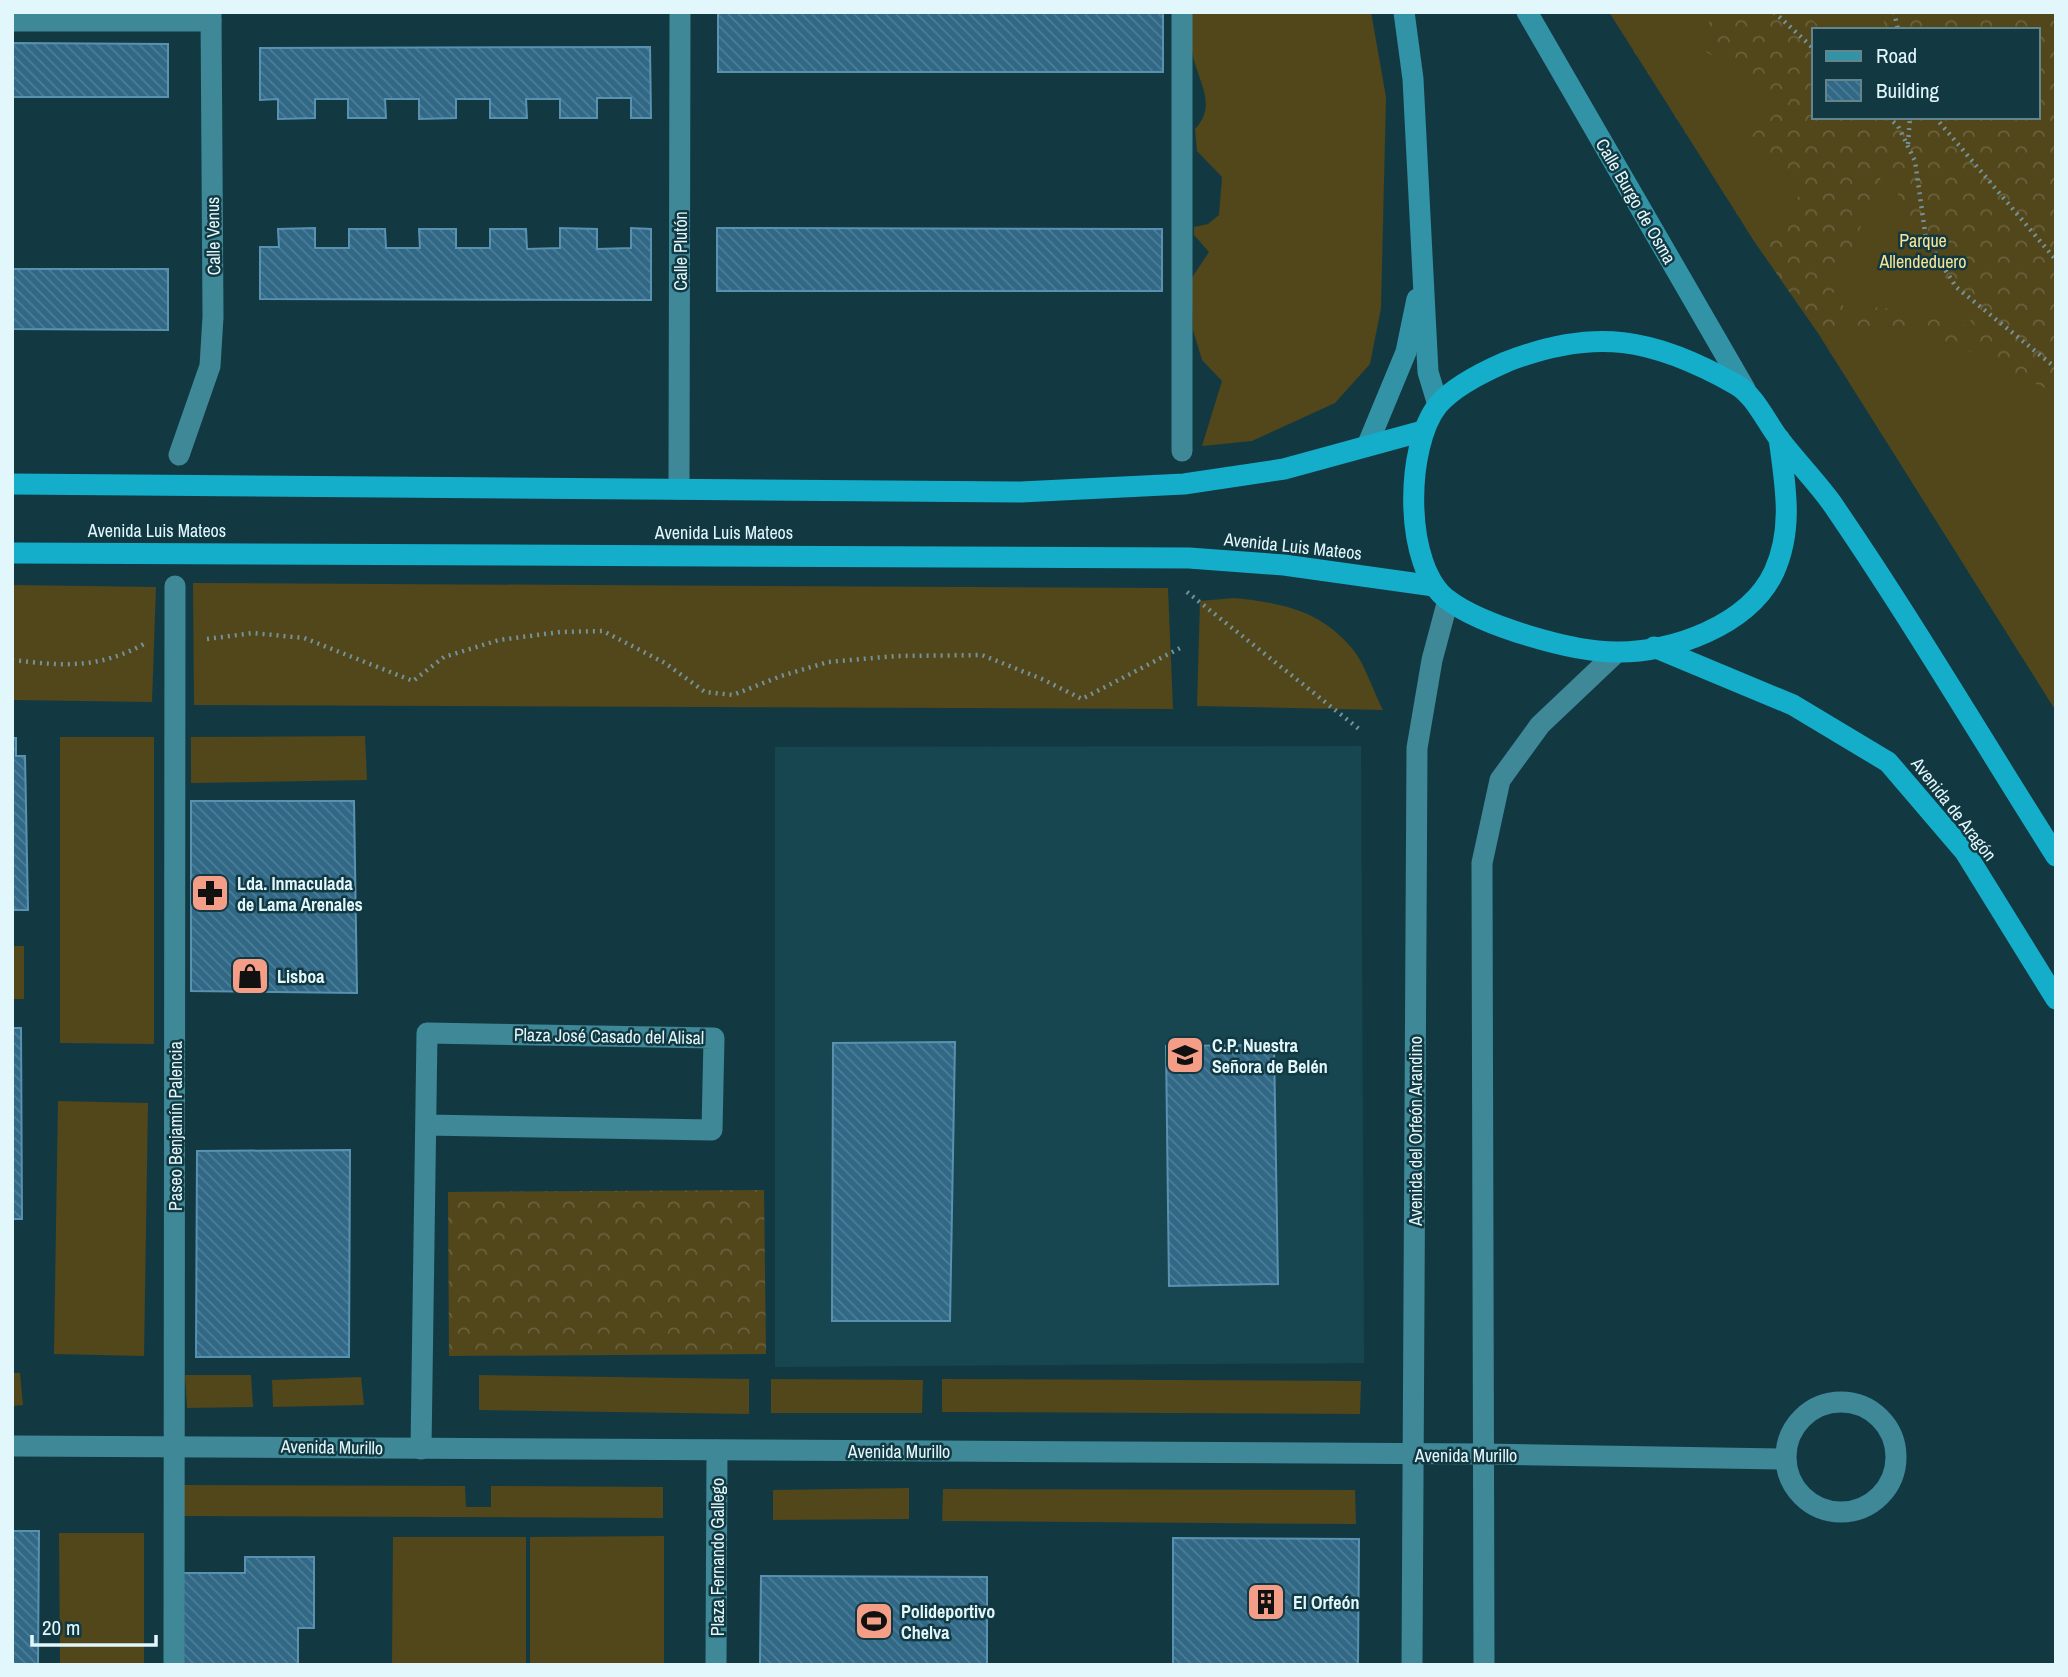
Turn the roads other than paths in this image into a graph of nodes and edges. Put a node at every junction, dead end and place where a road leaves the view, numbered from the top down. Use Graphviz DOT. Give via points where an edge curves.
graph roads {
  1 [pos="680,12"];
  2 [pos="1182,12"];
  3 [pos="1404,12"];
  4 [pos="1527,12"];
  5 [pos="211,16"];
  6 [pos="12,21"];
  7 [pos="1423,270"];
  8 [pos="1745,389"];
  9 [pos="1438,405"];
  10 [pos="1423,431"];
  11 [pos="1779,438"];
  12 [pos="1367,446"];
  13 [pos="1182,451"];
  14 [pos="179,454"];
  15 [pos="12,484"];
  16 [pos="679,489"];
  17 [pos="12,552"];
  18 [pos="175,586"];
  19 [pos="1441,593"];
  20 [pos="1654,647"];
  21 [pos="1616,653"];
  22 [pos="2056,856"];
  23 [pos="2056,999"];
  24 [pos="426,1125"];
  25 [pos="174,1445"];
  26 [pos="12,1446"];
  27 [pos="421,1448"];
  28 [pos="718,1450"];
  29 [pos="1485,1454"];
  30 [pos="1413,1455"];
  31 [pos="1785,1459"];
  32 [pos="174,1665"];
  33 [pos="716,1665"];
  34 [pos="1412,1665"];
  35 [pos="1485,1665"];
  1 -- 16 [label="street, Calle Plutón"];
  2 -- 13 [label="street"];
  3 -- 7 [label="street" via="1413,79"];
  4 -- 8 [label="street, Calle Burgo de Osma"];
  5 -- 6 [label="street"];
  5 -- 14 [label="street, Calle Venus" via="214,317 209,366"];
  7 -- 9 [label="street" via="1428,372"];
  7 -- 12 [label="street" via="1406,352"];
  8 -- 9 [label="highway" via="1702,365 1653,346 1561,343 1502,363 1464,383"];
  8 -- 11 [label="highway"];
  9 -- 10 [label="highway"];
  10 -- 12 [label="highway"];
  10 -- 19 [label="highway" via="1413,471 1416,528"];
  11 -- 20 [label="highway, Avenida Luis Mateos" via="1788,502 1785,538 1773,574 1754,601 1730,622 1696,637"];
  11 -- 22 [label="highway" via="1829,500"];
  12 -- 16 [label="highway" via="1284,469 1184,484 1021,492"];
  15 -- 16 [label="highway"];
  17 -- 19 [label="highway, Avenida Luis Mateos" via="1189,558 1284,565"];
  18 -- 25 [label="street, Paseo Benjamín Palencia"];
  19 -- 21 [label="highway, Avenida Luis Mateos" via="1496,625"];
  19 -- 30 [label="street, Avenida del Orfeón Arandino" via="1417,748"];
  20 -- 21 [label="highway, Avenida Luis Mateos"];
  20 -- 23 [label="highway, Avenida de Aragón" via="1793,705 1888,762 1965,852"];
  21 -- 29 [label="street" via="1540,725 1500,780 1488,821 1482,863"];
  24 -- 24 [label="street, Plaza José Casado del Alisal" via="428,1033 714,1038 712,1130"];
  24 -- 27 [label="street, Plaza José Casado del Alisal"];
  25 -- 26 [label="street, Avenida Murillo"];
  25 -- 27 [label="street, Avenida Murillo"];
  25 -- 32 [label="street, Paseo Benjamín Palencia"];
  27 -- 28 [label="street, Avenida Murillo"];
  28 -- 30 [label="street, Avenida Murillo"];
  28 -- 33 [label="street, Plaza Fernando Gallego"];
  29 -- 30 [label="street, Avenida Murillo"];
  29 -- 31 [label="street, Avenida Murillo"];
  29 -- 35 [label="street"];
  30 -- 34 [label="street, Avenida del Orfeón Arandino"];
  31 -- 31 [label="street" via="1790,1480 1803,1498 1843,1512 1864,1507 1882,1494 1893,1475 1896,1454 1891,1434 1878,1416 1860,1405 1838,1402 1817,1406 1800,1419 1788,1438"];
}
